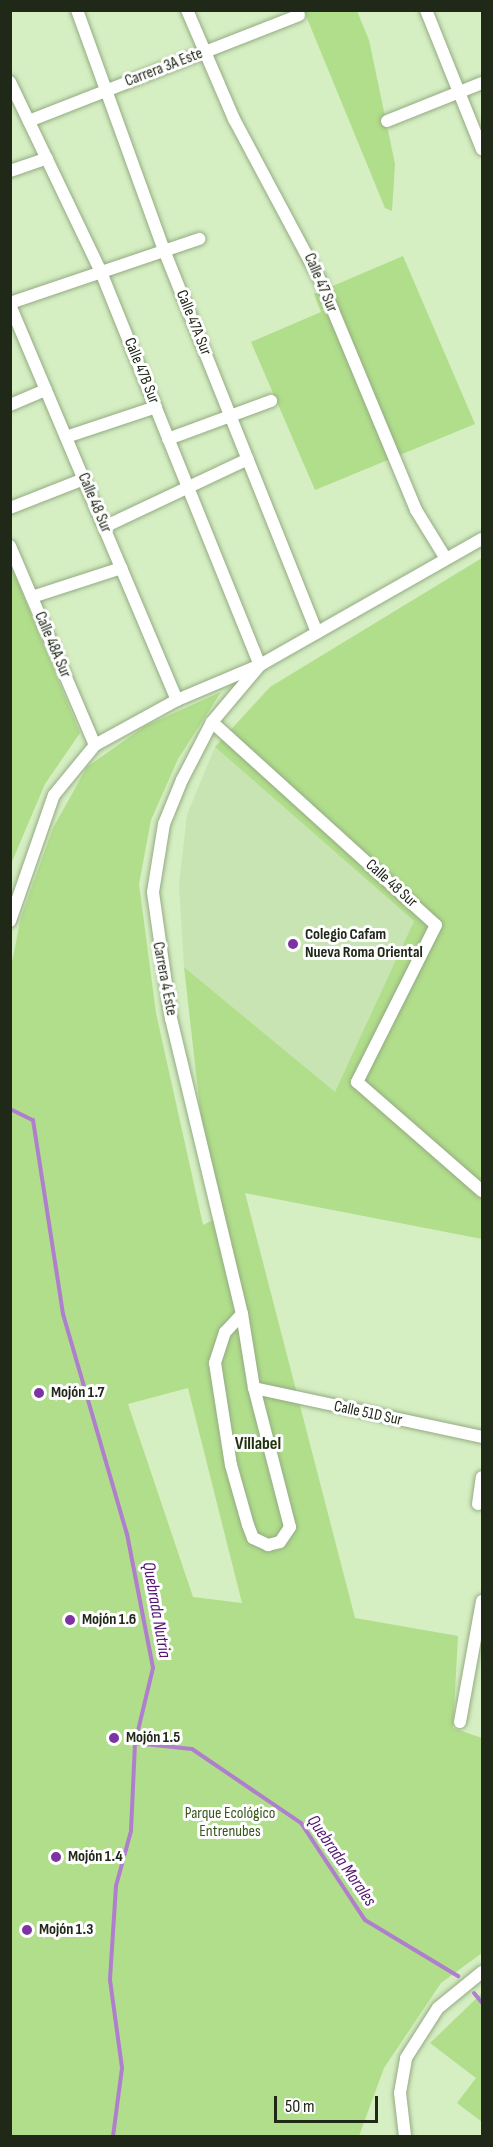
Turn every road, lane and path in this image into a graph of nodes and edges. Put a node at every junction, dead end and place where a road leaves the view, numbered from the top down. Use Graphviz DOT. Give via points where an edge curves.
graph roads {
  1 [pos="77,10"];
  2 [pos="187,10"];
  3 [pos="426,10"];
  4 [pos="299,15"];
  5 [pos="204,52"];
  6 [pos="10,82"];
  7 [pos="483,83"];
  8 [pos="109,89"];
  9 [pos="459,93"];
  10 [pos="29,121"];
  11 [pos="387,121"];
  12 [pos="483,149"];
  13 [pos="47,158"];
  14 [pos="10,171"];
  15 [pos="199,239"];
  16 [pos="164,250"];
  17 [pos="101,272"];
  18 [pos="10,304"];
  19 [pos="46,390"];
  20 [pos="271,401"];
  21 [pos="10,405"];
  22 [pos="156,407"];
  23 [pos="230,416"];
  24 [pos="66,437"];
  25 [pos="168,439"];
  26 [pos="248,459"];
  27 [pos="84,479"];
  28 [pos="188,487"];
  29 [pos="10,508"];
  30 [pos="104,527"];
  31 [pos="483,539"];
  32 [pos="10,546"];
  33 [pos="446,559"];
  34 [pos="121,568"];
  35 [pos="32,597"];
  36 [pos="317,632"];
  37 [pos="260,665"];
  38 [pos="177,700"];
  39 [pos="212,722"];
  40 [pos="95,744"];
  41 [pos="10,921"];
  42 [pos="483,1191"];
  43 [pos="242,1314"];
  44 [pos="254,1388"];
  45 [pos="483,1437"];
  46 [pos="483,1477"];
  47 [pos="478,1504"];
  48 [pos="482,1604"];
  49 [pos="477,1663"];
  50 [pos="460,1722"];
  51 [pos="483,1972"];
  52 [pos="405,2136"];
  1 -- 8 [label="street, Calle 47A Sur"];
  2 -- 5 [label="street, Calle 47 Sur"];
  3 -- 9 [label="street"];
  4 -- 5 [label="street, Carrera 3A Este"];
  5 -- 8 [label="street, Carrera 3A Este"];
  5 -- 33 [label="street, Calle 47 Sur" via="322,284 417,510"];
  6 -- 10 [label="street, Calle 47B Sur"];
  7 -- 9 [label="street"];
  8 -- 10 [label="street, Carrera 3A Este"];
  8 -- 16 [label="street, Calle 47A Sur"];
  9 -- 11 [label="street"];
  9 -- 12 [label="street"];
  10 -- 13 [label="street, Calle 47B Sur"];
  13 -- 14 [label="street"];
  13 -- 17 [label="street, Calle 47B Sur"];
  15 -- 16 [label="street"];
  16 -- 17 [label="street"];
  16 -- 23 [label="street, Calle 47A Sur"];
  17 -- 18 [label="street"];
  17 -- 22 [label="street, Calle 47B Sur"];
  18 -- 19 [label="street, Calle 48 Sur"];
  19 -- 21 [label="street"];
  19 -- 24 [label="street, Calle 48 Sur"];
  20 -- 23 [label="street"];
  22 -- 24 [label="street"];
  22 -- 25 [label="street, Calle 47B Sur"];
  23 -- 25 [label="street"];
  23 -- 26 [label="street, Calle 47A Sur"];
  24 -- 27 [label="street, Calle 48 Sur"];
  25 -- 28 [label="street, Calle 47B Sur"];
  26 -- 28 [label="street"];
  26 -- 36 [label="street, Calle 47A Sur"];
  27 -- 29 [label="street"];
  27 -- 30 [label="street, Calle 48 Sur"];
  28 -- 30 [label="street"];
  28 -- 37 [label="street, Calle 47B Sur"];
  30 -- 34 [label="street, Calle 48 Sur"];
  31 -- 33 [label="street, Carrera 4 Este"];
  32 -- 35 [label="street, Calle 48A Sur"];
  33 -- 36 [label="street, Carrera 4 Este"];
  34 -- 35 [label="street"];
  34 -- 38 [label="street, Calle 48 Sur"];
  35 -- 40 [label="street, Calle 48A Sur"];
  36 -- 37 [label="street, Carrera 4 Este"];
  37 -- 38 [label="street, Carrera 4 Este"];
  37 -- 39 [label="street, Carrera 4 Este"];
  38 -- 40 [label="street, Carrera 4 Este"];
  39 -- 42 [label="street, Calle 48 Sur" via="436,925 357,1082"];
  39 -- 43 [label="street, Carrera 4 Este" via="164,824 153,892 171,1019"];
  40 -- 41 [label="street" via="54,795"];
  43 -- 44 [label="street, Carrera 4 Este"];
  43 -- 44 [label="street, Carrera 4 Este" via="225,1332 215,1363 231,1465 248,1525 254,1538 268,1545 280,1542 290,1527"];
  44 -- 45 [label="street, Calle 51D Sur"];
  46 -- 47 [label="street"];
  48 -- 49 [label="street"];
  49 -- 50 [label="street"];
  51 -- 52 [label="street" via="438,2008 406,2058 400,2099"];
}
